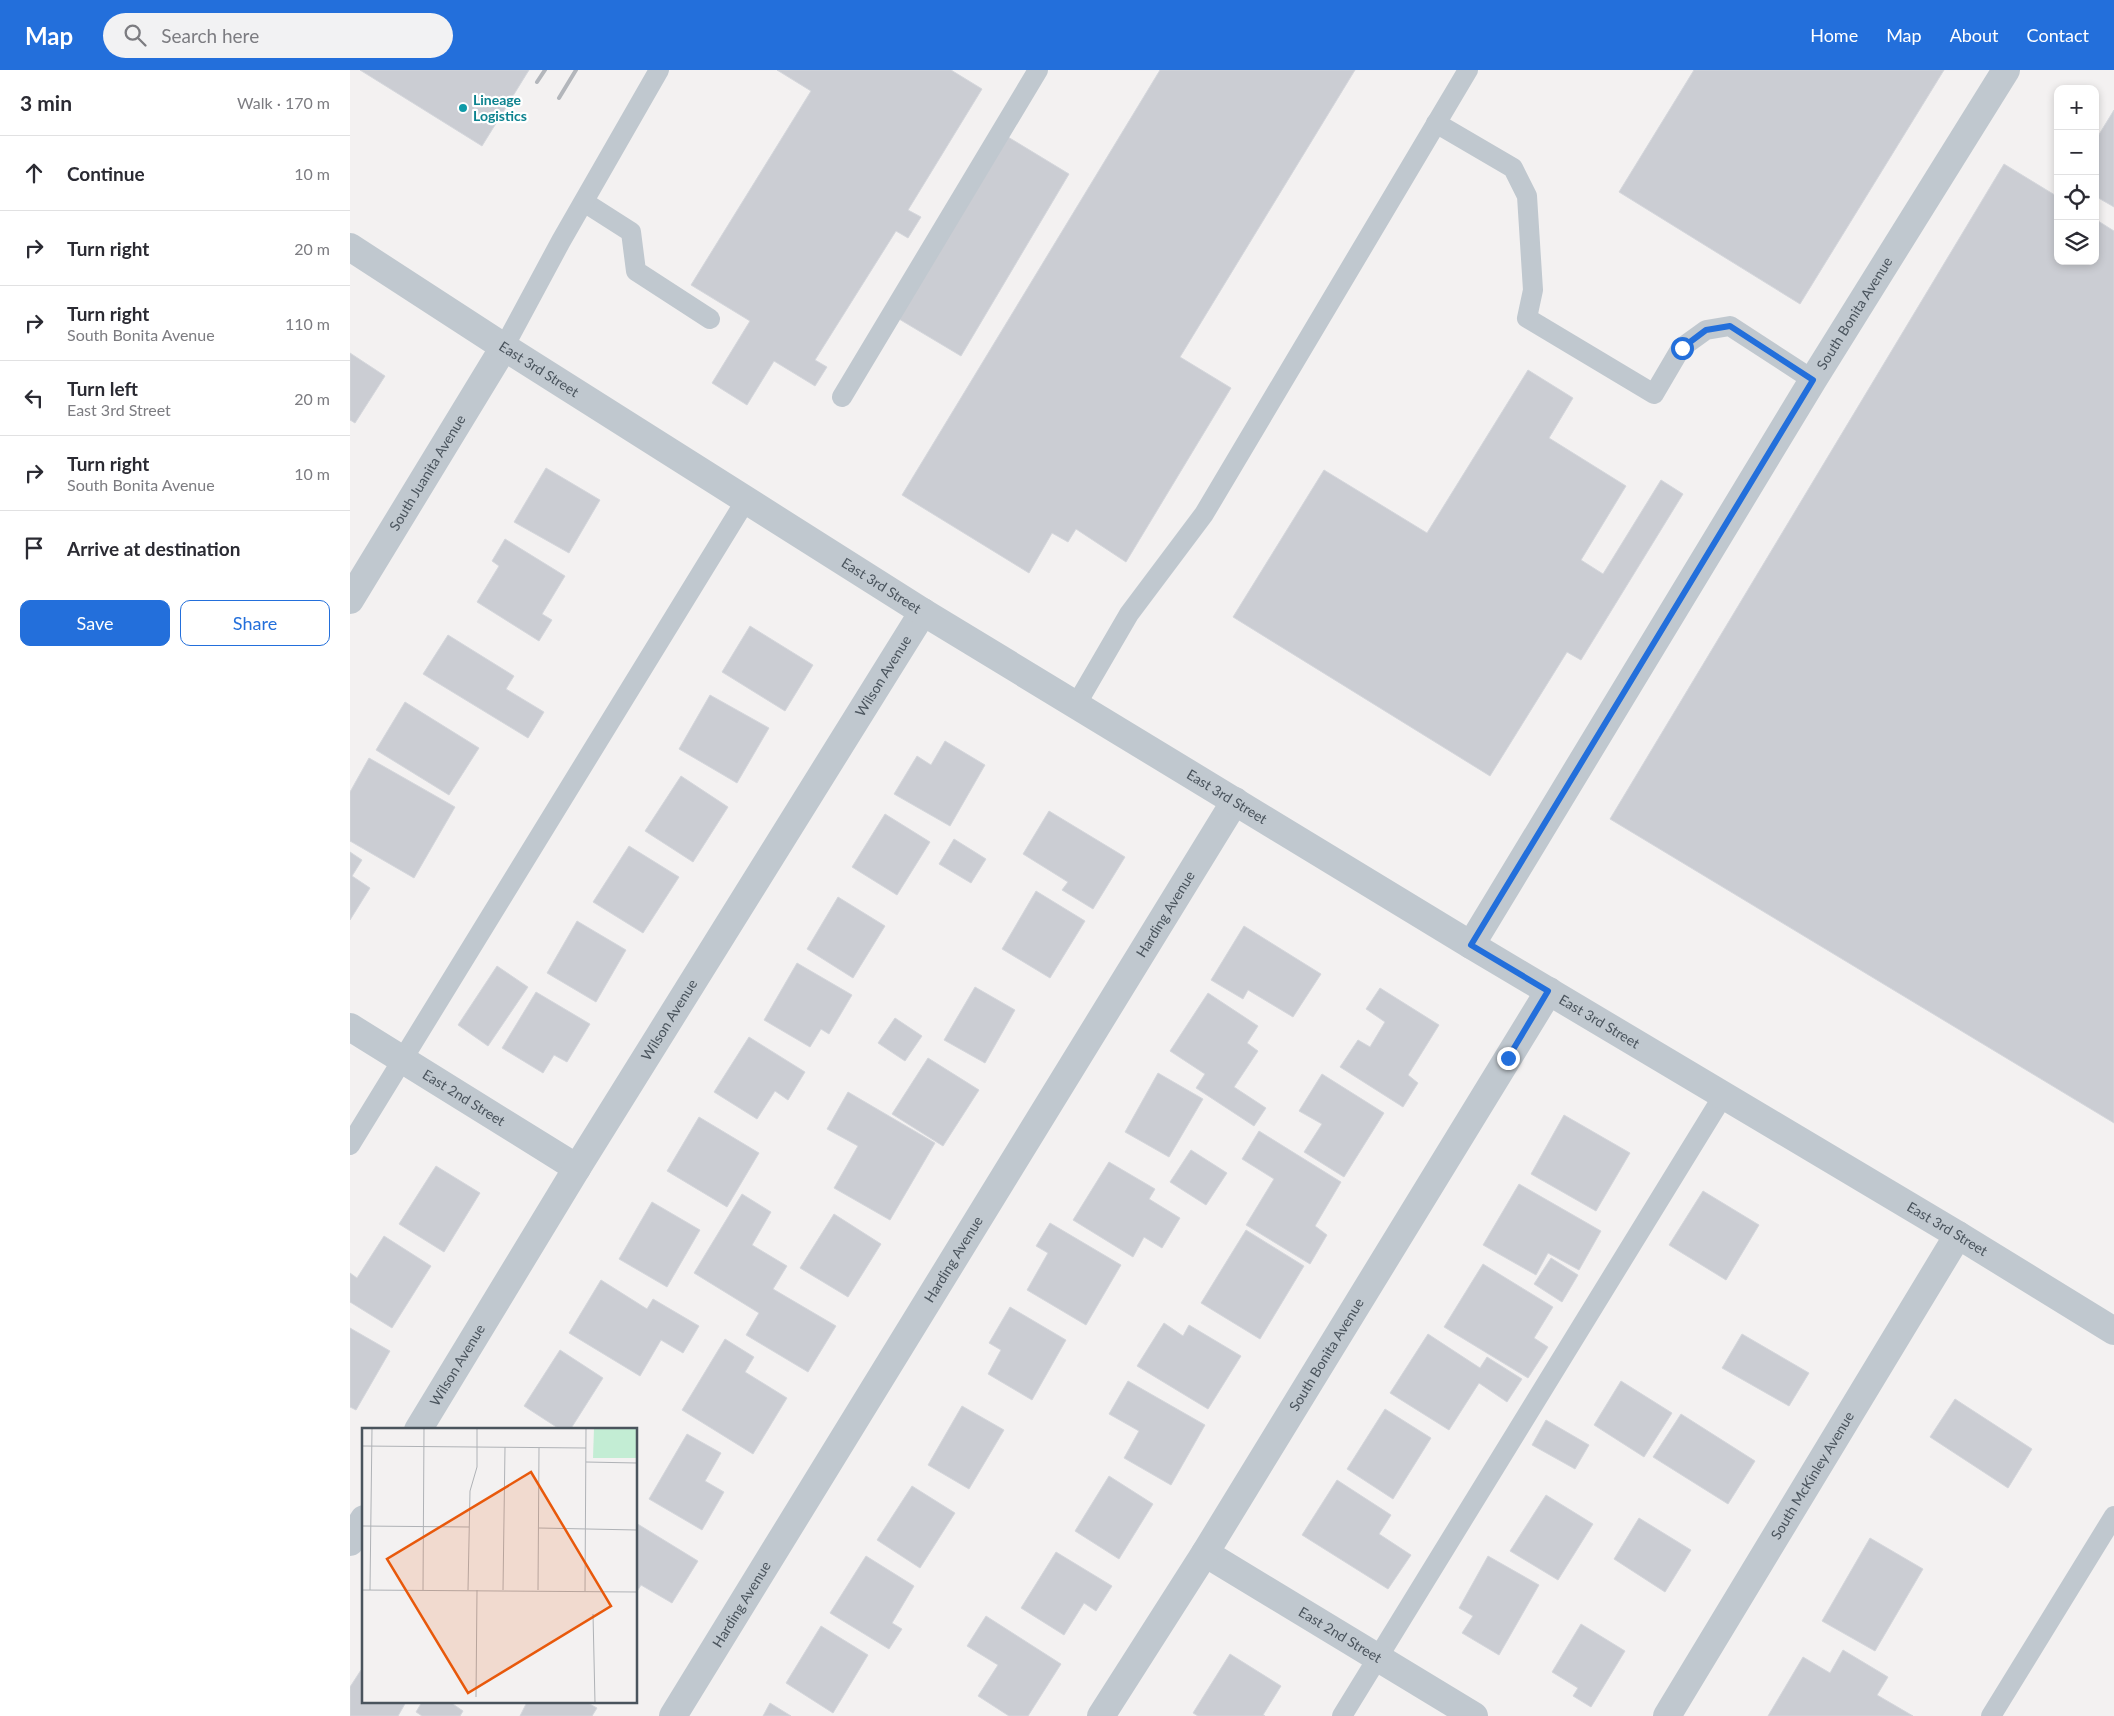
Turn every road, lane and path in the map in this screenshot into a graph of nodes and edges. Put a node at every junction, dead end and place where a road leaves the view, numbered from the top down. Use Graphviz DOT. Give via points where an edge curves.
graph roads {
  1 [pos="659,70"];
  2 [pos="1038,70"];
  3 [pos="1468,70"];
  4 [pos="2006,70"];
  5 [pos="1436,123"];
  6 [pos="584,202"];
  7 [pos="350,247"];
  8 [pos="710,319"];
  9 [pos="504,347"];
  10 [pos="1813,380"];
  11 [pos="842,397"];
  12 [pos="746,500"];
  13 [pos="350,600"];
  14 [pos="923,612"];
  15 [pos="1076,705"];
  16 [pos="1235,801"];
  17 [pos="1471,945"];
  18 [pos="1548,991"];
  19 [pos="350,1027"];
  20 [pos="403,1059"];
  21 [pos="1723,1096"];
  22 [pos="350,1145"];
  23 [pos="577,1168"];
  24 [pos="1958,1234"];
  25 [pos="2114,1332"];
  26 [pos="419,1428"];
  27 [pos="2114,1516"];
  28 [pos="362,1522"];
  29 [pos="350,1542"];
  30 [pos="1205,1553"];
  31 [pos="1378,1657"];
  32 [pos="673,1716"];
  33 [pos="1101,1716"];
  34 [pos="1342,1716"];
  35 [pos="1474,1716"];
  36 [pos="1667,1716"];
  37 [pos="1991,1716"];
  1 -- 6 [label="lane"];
  2 -- 11 [label="lane"];
  3 -- 5 [label="lane"];
  4 -- 10 [label="street, South Bonita Avenue"];
  5 -- 10 [label="lane" via="1513,168 1527,196 1533,290 1527,318 1654,394 1682,348 1706,330 1730,326"];
  5 -- 15 [label="lane" via="1204,514 1129,614"];
  6 -- 8 [label="lane" via="631,232 636,271"];
  6 -- 9 [label="lane"];
  7 -- 9 [label="street, East 3rd Street"];
  9 -- 12 [label="street, East 3rd Street"];
  9 -- 13 [label="street, South Juanita Avenue"];
  10 -- 17 [label="street, South Bonita Avenue"];
  12 -- 14 [label="street, East 3rd Street"];
  12 -- 20 [label="lane"];
  14 -- 15 [label="street, East 3rd Street"];
  14 -- 23 [label="street, Wilson Avenue"];
  15 -- 16 [label="street, East 3rd Street"];
  16 -- 17 [label="street, East 3rd Street"];
  16 -- 32 [label="street, Harding Avenue"];
  17 -- 18 [label="street, East 3rd Street"];
  18 -- 21 [label="street, East 3rd Street"];
  18 -- 30 [label="street, South Bonita Avenue"];
  19 -- 20 [label="street, East 2nd Street"];
  20 -- 22 [label="lane"];
  20 -- 23 [label="street, East 2nd Street"];
  21 -- 24 [label="street, East 3rd Street"];
  21 -- 31 [label="lane"];
  23 -- 26 [label="street, Wilson Avenue"];
  24 -- 25 [label="street, East 3rd Street"];
  24 -- 36 [label="street, South McKinley Avenue"];
  27 -- 37 [label="lane"];
  28 -- 29 [label="street"];
  30 -- 31 [label="street, East 2nd Street"];
  30 -- 33 [label="street, South Bonita Avenue"];
  31 -- 34 [label="lane"];
  31 -- 35 [label="street, East 2nd Street"];
}
